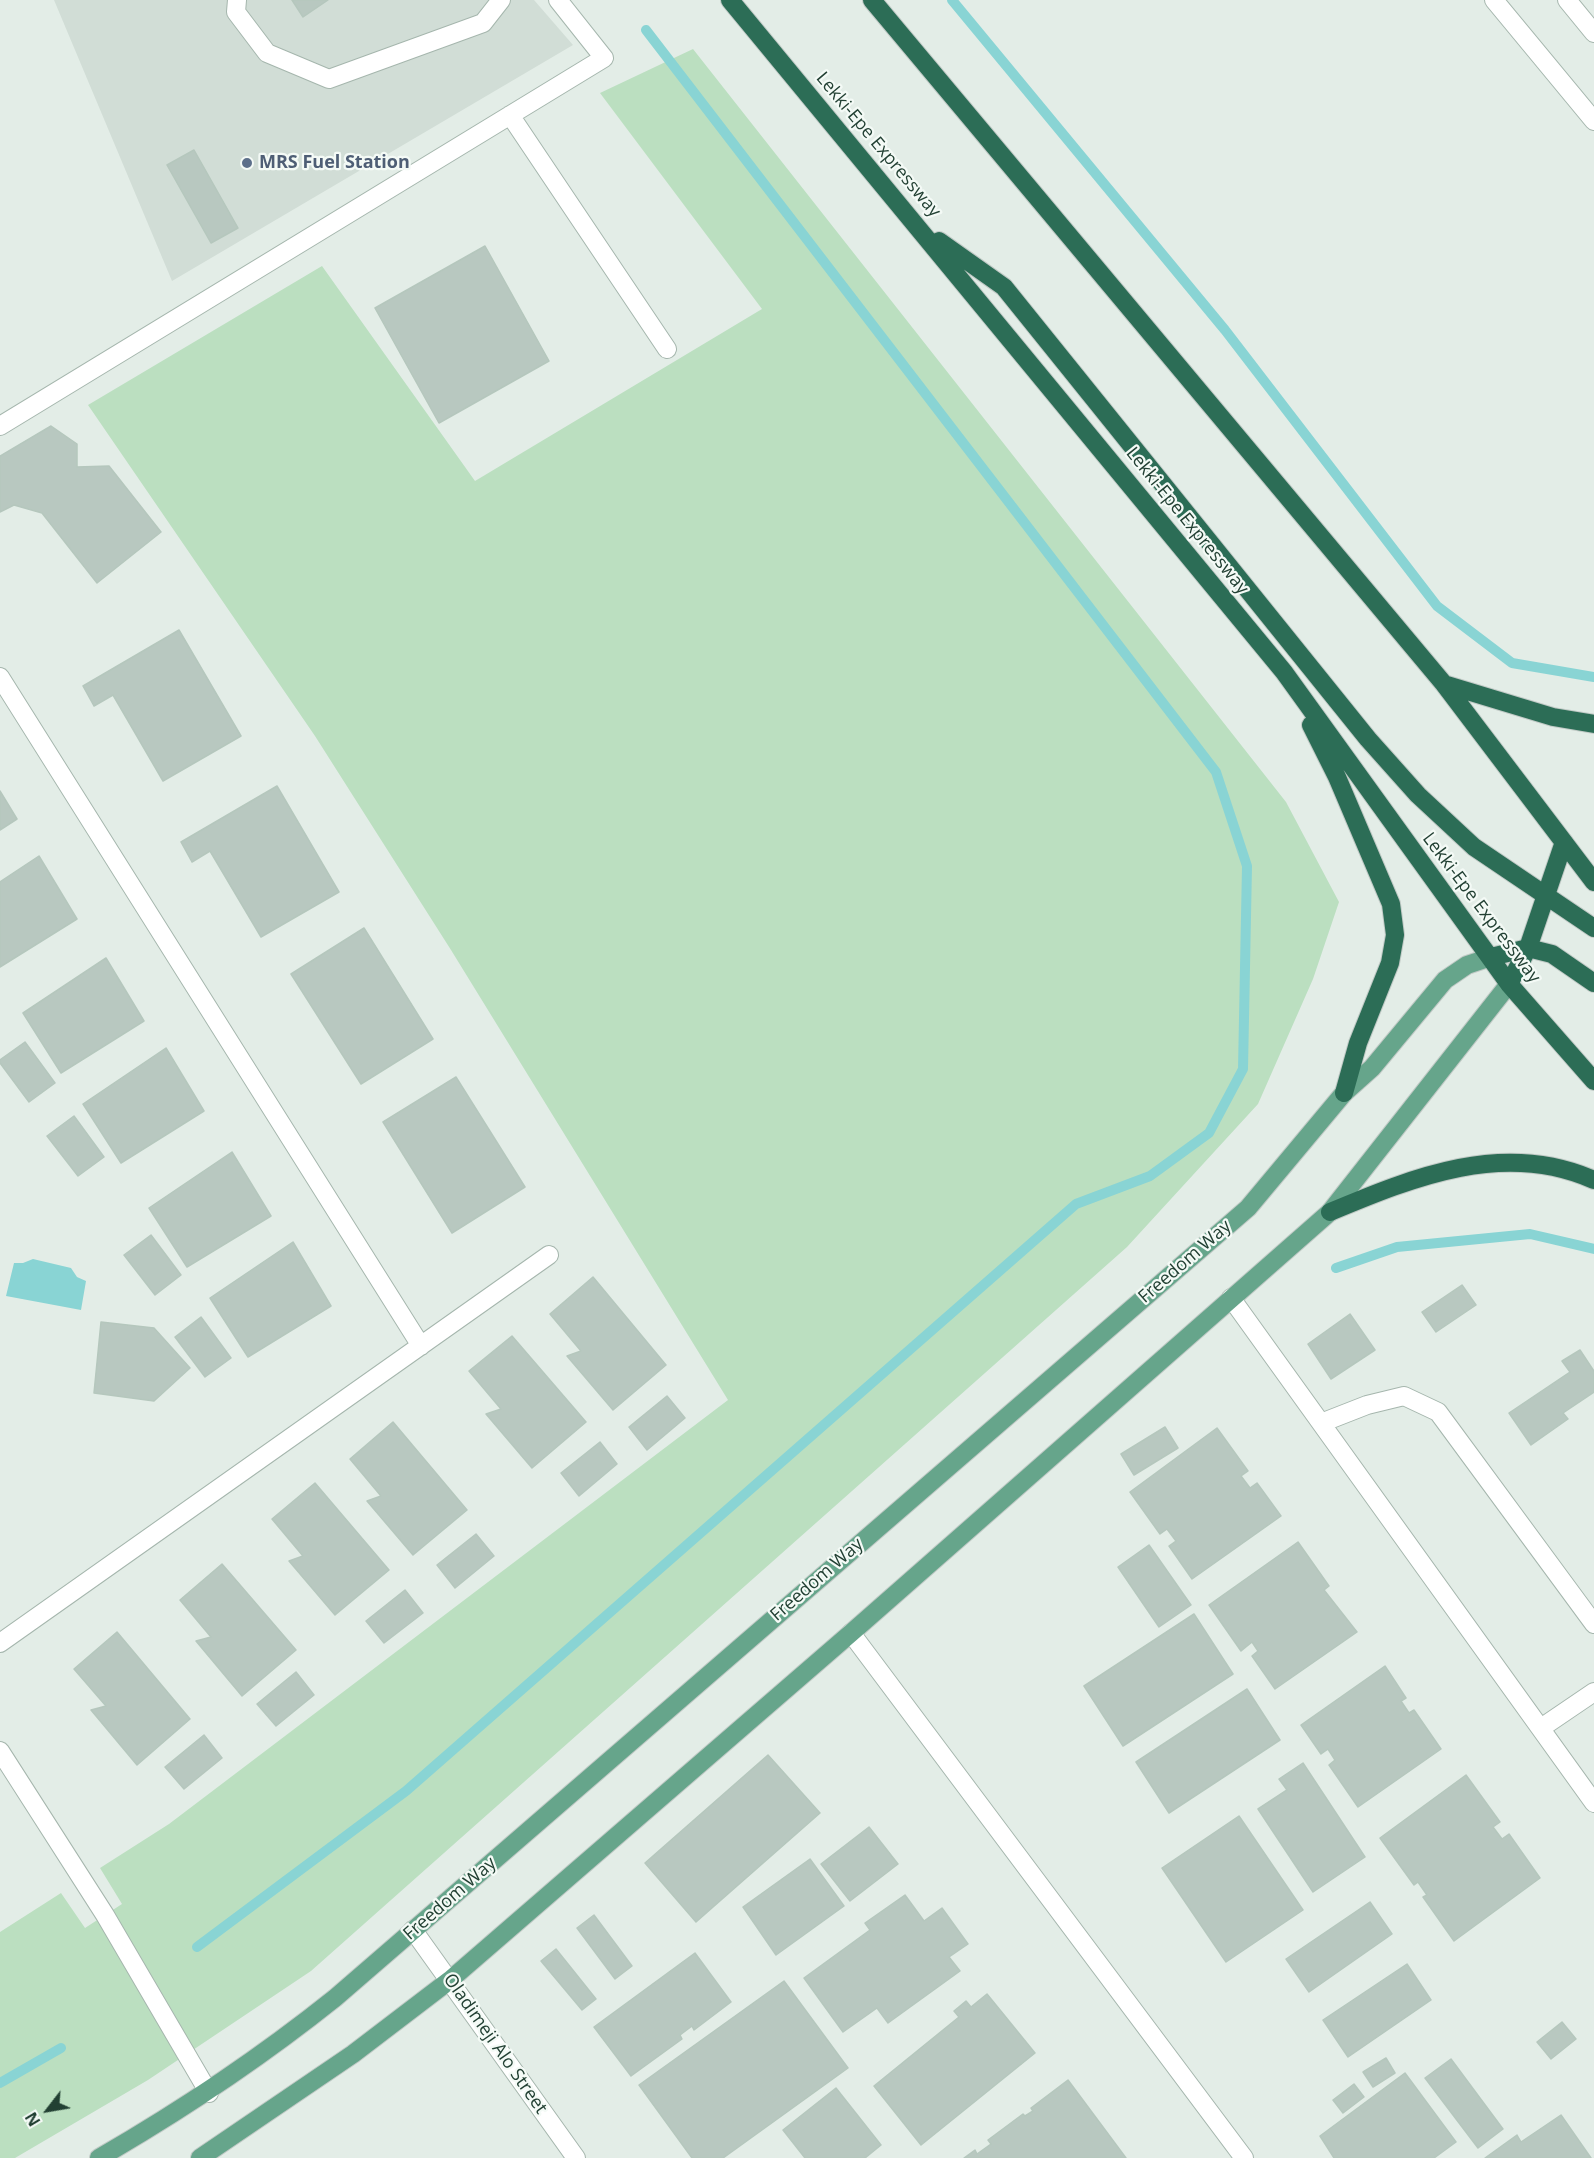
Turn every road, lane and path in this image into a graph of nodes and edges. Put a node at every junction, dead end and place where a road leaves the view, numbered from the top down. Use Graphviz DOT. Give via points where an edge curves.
graph roads {
  1 [pos="237,0"];
  2 [pos="501,0"];
  3 [pos="558,0"];
  4 [pos="730,0"];
  5 [pos="872,0"];
  6 [pos="1494,0"];
  7 [pos="1567,0"];
  8 [pos="1594,33"];
  9 [pos="510,116"];
  10 [pos="1594,121"];
  11 [pos="920,228"];
  12 [pos="667,349"];
  13 [pos="1,424"];
  14 [pos="1284,672"];
  15 [pos="0,677"];
  16 [pos="1444,684"];
  17 [pos="6,701"];
  18 [pos="1594,724"];
  19 [pos="1564,842"];
  20 [pos="1594,882"];
  21 [pos="1546,895"];
  22 [pos="1594,928"];
  23 [pos="1528,948"];
  24 [pos="1491,957"];
  25 [pos="1594,983"];
  26 [pos="1509,984"];
  27 [pos="1594,1081"];
  28 [pos="1344,1092"];
  29 [pos="1594,1180"];
  30 [pos="1330,1212"];
  31 [pos="549,1255"];
  32 [pos="1231,1298"];
  33 [pos="421,1346"];
  34 [pos="1322,1423"];
  35 [pos="1594,1624"];
  36 [pos="851,1633"];
  37 [pos="0,1643"];
  38 [pos="1594,1692"];
  39 [pos="1541,1728"];
  40 [pos="0,1751"];
  41 [pos="1594,1803"];
  42 [pos="413,1930"];
  43 [pos="450,1980"];
  44 [pos="208,2093"];
  45 [pos="99,2158"];
  46 [pos="200,2158"];
  47 [pos="576,2158"];
  48 [pos="1244,2158"];
  1 -- 2 [label="street" via="236,12 267,53 329,79 483,24"];
  3 -- 9 [label="street" via="604,58"];
  4 -- 11 [label="highway, Lekki-Epe Expressway"];
  5 -- 16 [label="highway"];
  6 -- 10 [label="street"];
  7 -- 8 [label="street"];
  9 -- 12 [label="street"];
  9 -- 13 [label="street"];
  11 -- 14 [label="highway, Lekki-Epe Expressway"];
  11 -- 21 [label="highway" via="1004,286 1361,730 1418,795 1474,847"];
  14 -- 24 [label="highway, Lekki-Epe Expressway"];
  14 -- 28 [label="highway" via="1337,777 1390,904 1395,935 1390,963 1358,1043"];
  15 -- 17 [label="street"];
  16 -- 18 [label="highway" via="1553,717"];
  16 -- 19 [label="highway"];
  17 -- 33 [label="street"];
  19 -- 20 [label="highway"];
  19 -- 21 [label="highway"];
  21 -- 22 [label="highway"];
  21 -- 23 [label="highway"];
  23 -- 24 [label="highway"];
  23 -- 25 [label="highway" via="1552,954"];
  23 -- 26 [label="highway"];
  24 -- 26 [label="highway, Lekki-Epe Expressway"];
  24 -- 28 [label="main road, Freedom Way" via="1467,964 1445,980 1372,1068"];
  26 -- 27 [label="highway, Lekki-Epe Expressway"];
  26 -- 30 [label="main road"];
  28 -- 42 [label="main road, Freedom Way" via="1248,1208"];
  29 -- 30 [label="highway" via="1544,1166 1479,1164 1442,1170"];
  30 -- 32 [label="main road"];
  31 -- 33 [label="street"];
  32 -- 34 [label="street"];
  32 -- 36 [label="main road"];
  33 -- 37 [label="street"];
  34 -- 35 [label="street" via="1367,1405 1404,1396 1438,1412"];
  34 -- 39 [label="street"];
  36 -- 43 [label="main road"];
  36 -- 48 [label="street"];
  38 -- 39 [label="street"];
  39 -- 41 [label="street"];
  40 -- 44 [label="street" via="105,1915"];
  42 -- 43 [label="street, Oladimeji Alo Street"];
  42 -- 44 [label="main road, Freedom Way" via="273,2047"];
  43 -- 46 [label="main road" via="353,2055"];
  43 -- 47 [label="street, Oladimeji Alo Street"];
  44 -- 45 [label="main road, Freedom Way"];
}
